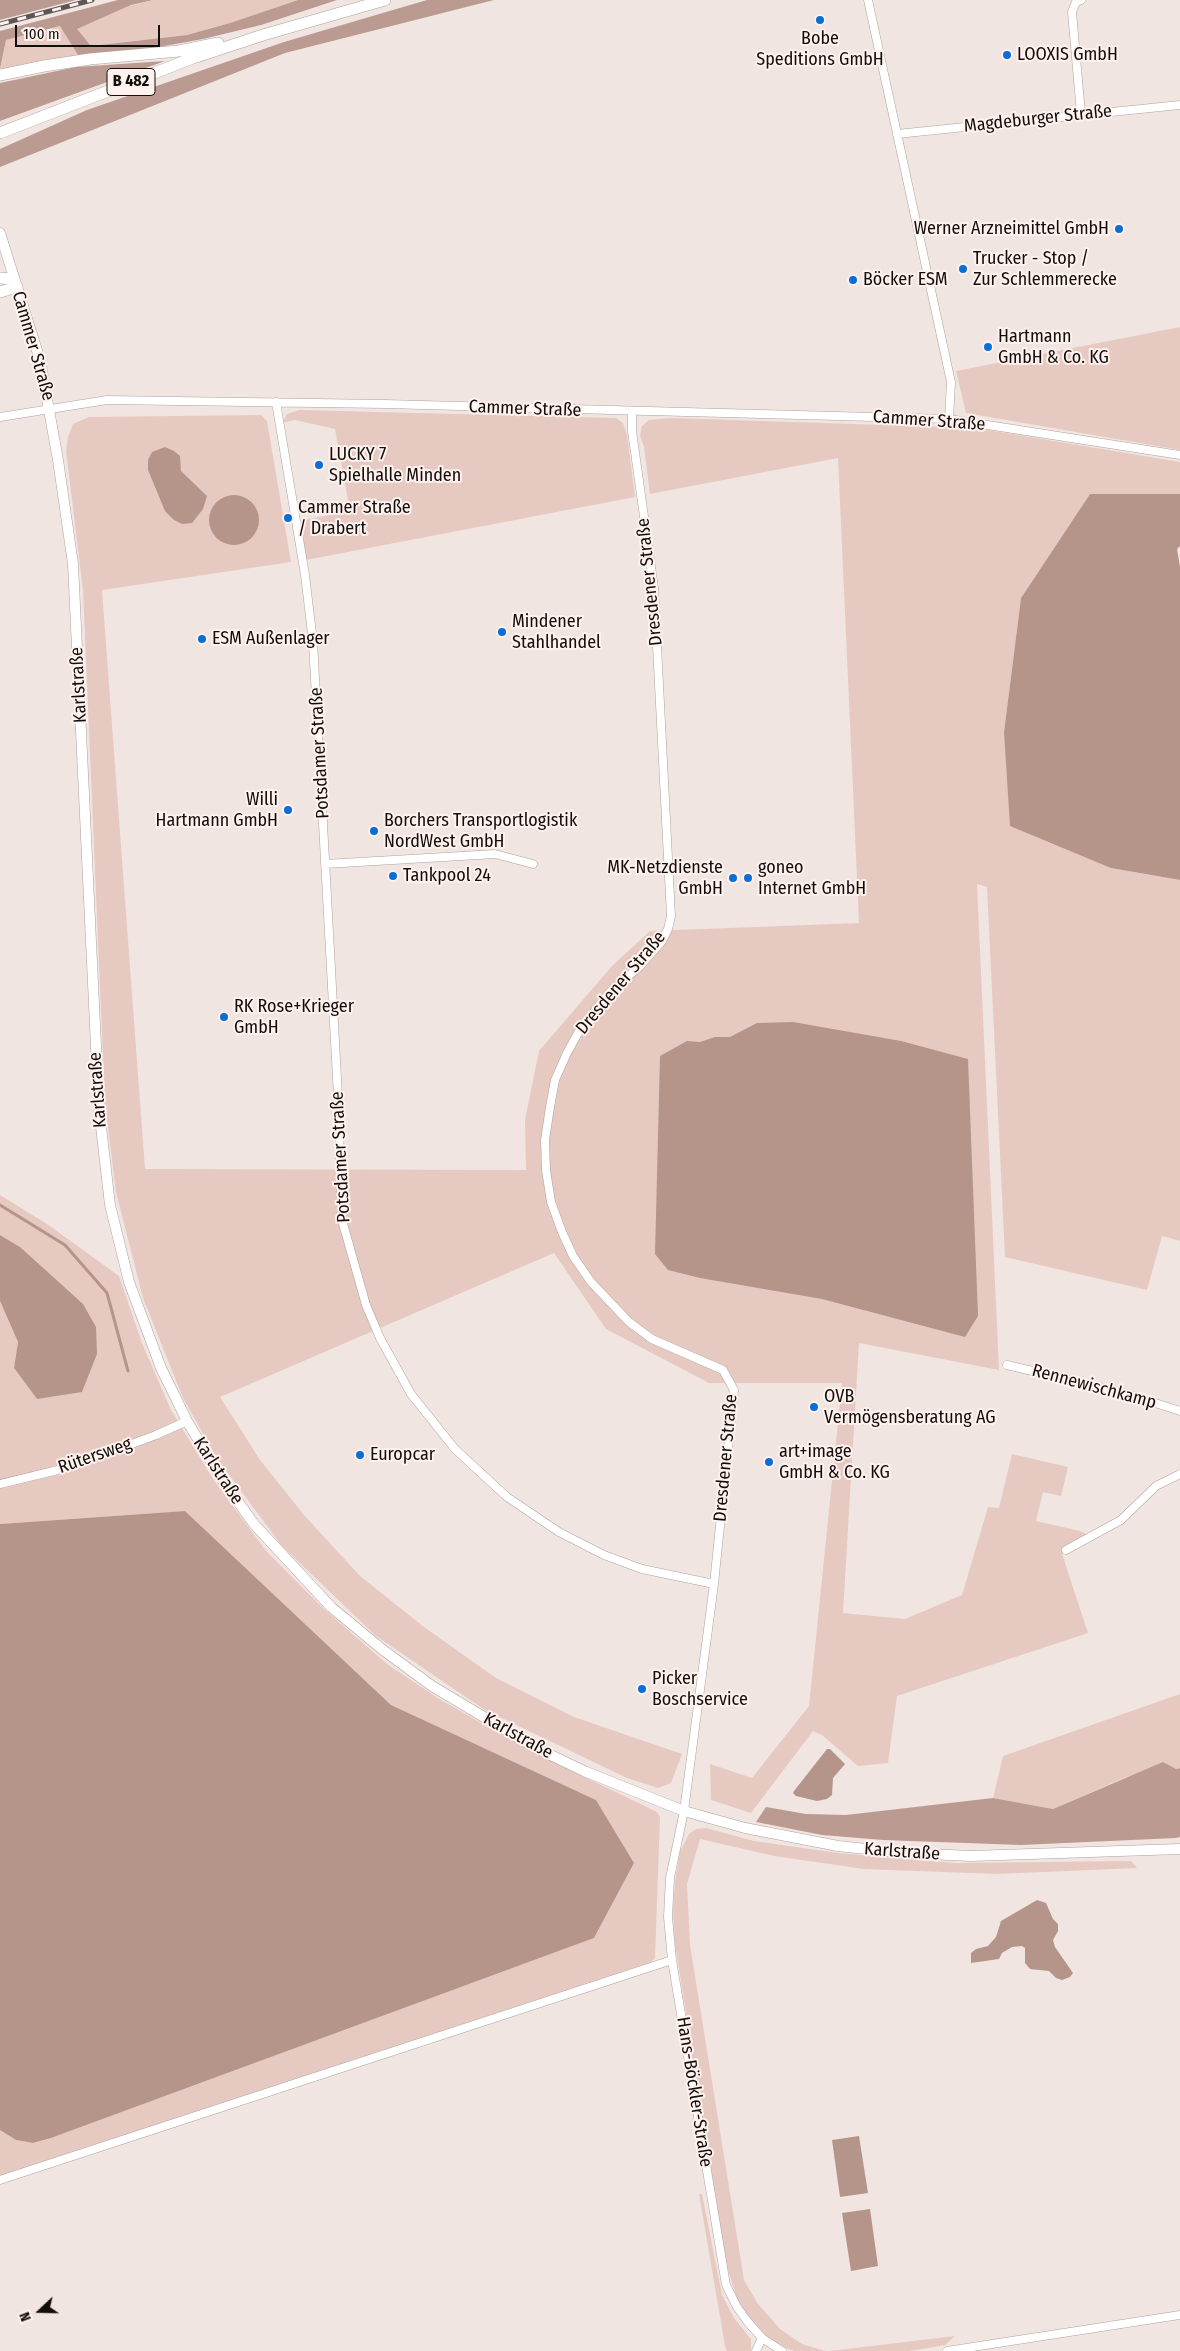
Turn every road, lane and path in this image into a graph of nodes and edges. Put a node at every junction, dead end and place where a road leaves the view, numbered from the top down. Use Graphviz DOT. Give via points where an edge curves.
graph roads {
  1 [pos="385,0"];
  2 [pos="868,0"];
  3 [pos="1081,0"];
  4 [pos="263,35"];
  5 [pos="0,75"];
  6 [pos="1180,105"];
  7 [pos="1082,114"];
  8 [pos="0,134"];
  9 [pos="897,134"];
  10 [pos="0,233"];
  11 [pos="0,278"];
  12 [pos="16,283"];
  13 [pos="0,292"];
  14 [pos="276,402"];
  15 [pos="50,408"];
  16 [pos="632,412"];
  17 [pos="0,417"];
  18 [pos="949,419"];
  19 [pos="1180,455"];
  20 [pos="325,864"];
  21 [pos="533,864"];
  22 [pos="1007,1365"];
  23 [pos="1180,1411"];
  24 [pos="187,1421"];
  25 [pos="1180,1474"];
  26 [pos="0,1484"];
  27 [pos="1066,1550"];
  28 [pos="714,1584"];
  29 [pos="684,1811"];
  30 [pos="1180,1849"];
  31 [pos="672,1960"];
  32 [pos="0,2180"];
  33 [pos="1180,2315"];
  34 [pos="762,2338"];
  35 [pos="756,2351"];
  36 [pos="782,2351"];
  37 [pos="947,2351"];
  1 -- 4 [label="main road, B 482"];
  2 -- 9 [label="street"];
  3 -- 7 [label="street" via="1076,2 1072,12"];
  4 -- 5 [label="main road" via="244,35 178,51 90,59"];
  4 -- 8 [label="main road, B 482" via="193,58"];
  6 -- 7 [label="street, Magdeburger Straße"];
  7 -- 9 [label="street, Magdeburger Straße"];
  9 -- 18 [label="street" via="951,382"];
  10 -- 12 [label="street, Cammer Straße"];
  11 -- 12 [label="main road"];
  12 -- 13 [label="main road"];
  12 -- 15 [label="street, Cammer Straße" via="40,360"];
  14 -- 15 [label="street, Cammer Straße" via="107,400"];
  14 -- 16 [label="street, Cammer Straße"];
  14 -- 20 [label="street, Potsdamer Straße" via="313,642"];
  15 -- 17 [label="street"];
  15 -- 24 [label="street, Karlstraße" via="72,564 99,1109 110,1205 129,1282 160,1368"];
  16 -- 18 [label="street, Cammer Straße"];
  16 -- 28 [label="street, Dresdener Straße" via="654,588 671,916 662,941 611,991 578,1033 567,1053 555,1080 550,1107 545,1140 546,1170 551,1202 569,1248 608,1303 652,1338 723,1370 730,1380 734,1390 733,1408"];
  18 -- 19 [label="street, Cammer Straße"];
  20 -- 21 [label="street" via="494,854"];
  20 -- 28 [label="street, Potsdamer Straße" via="342,1220 366,1305 394,1366 411,1394 455,1448 500,1491 532,1515 604,1555 670,1576"];
  22 -- 23 [label="street, Rennewischkamp" via="1124,1392"];
  24 -- 26 [label="street, Rütersweg" via="70,1467"];
  24 -- 29 [label="street, Karlstraße" via="221,1478 254,1524 331,1607 383,1650 432,1686 534,1747"];
  25 -- 27 [label="street" via="1156,1486 1121,1520"];
  28 -- 29 [label="street"];
  29 -- 30 [label="street, Karlstraße" via="746,1828 838,1846 905,1853 971,1856"];
  29 -- 31 [label="street, Hans-Böckler-Straße" via="670,1878 668,1917"];
  31 -- 32 [label="street"];
  31 -- 34 [label="street, Hans-Böckler-Straße" via="726,2285 737,2307"];
  33 -- 37 [label="street"];
  34 -- 35 [label="street"];
  34 -- 36 [label="street, Hans-Böckler-Straße"];
}
